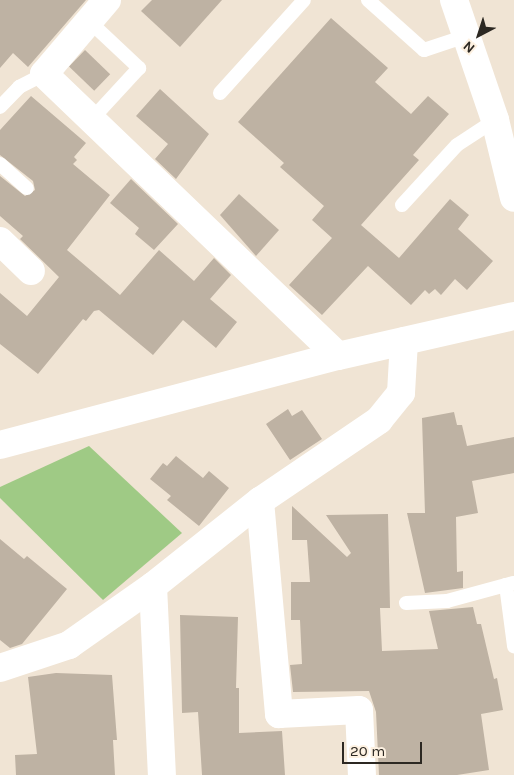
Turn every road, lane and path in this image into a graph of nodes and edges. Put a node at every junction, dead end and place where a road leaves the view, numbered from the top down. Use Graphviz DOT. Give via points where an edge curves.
graph roads {
  1 [pos="107,0"];
  2 [pos="304,0"];
  3 [pos="368,0"];
  4 [pos="454,0"];
  5 [pos="89,21"];
  6 [pos="466,36"];
  7 [pos="44,74"];
  8 [pos="220,93"];
  9 [pos="0,107"];
  10 [pos="91,120"];
  11 [pos="495,120"];
  12 [pos="0,164"];
  13 [pos="27,188"];
  14 [pos="514,198"];
  15 [pos="402,205"];
  16 [pos="0,242"];
  17 [pos="31,271"];
  18 [pos="514,316"];
  19 [pos="404,341"];
  20 [pos="338,356"];
  21 [pos="0,445"];
  22 [pos="260,501"];
  23 [pos="510,584"];
  24 [pos="154,586"];
  25 [pos="406,603"];
  26 [pos="514,646"];
  27 [pos="0,668"];
  28 [pos="162,775"];
  29 [pos="362,775"];
  1 -- 5 [label="street"];
  2 -- 8 [label="lane"];
  3 -- 6 [label="lane" via="424,50"];
  4 -- 6 [label="street"];
  5 -- 7 [label="street"];
  5 -- 10 [label="lane" via="139,68"];
  6 -- 11 [label="street"];
  7 -- 9 [label="lane" via="19,87"];
  7 -- 10 [label="street"];
  10 -- 20 [label="street"];
  11 -- 14 [label="street"];
  11 -- 15 [label="lane" via="457,145"];
  12 -- 13 [label="lane"];
  16 -- 17 [label="street"];
  18 -- 19 [label="street"];
  19 -- 20 [label="street"];
  19 -- 22 [label="street" via="401,393 379,420"];
  20 -- 21 [label="street"];
  22 -- 24 [label="street"];
  22 -- 29 [label="street" via="279,714 359,710"];
  23 -- 25 [label="lane" via="447,602"];
  23 -- 26 [label="lane"];
  24 -- 27 [label="street" via="69,645"];
  24 -- 28 [label="street"];
}
